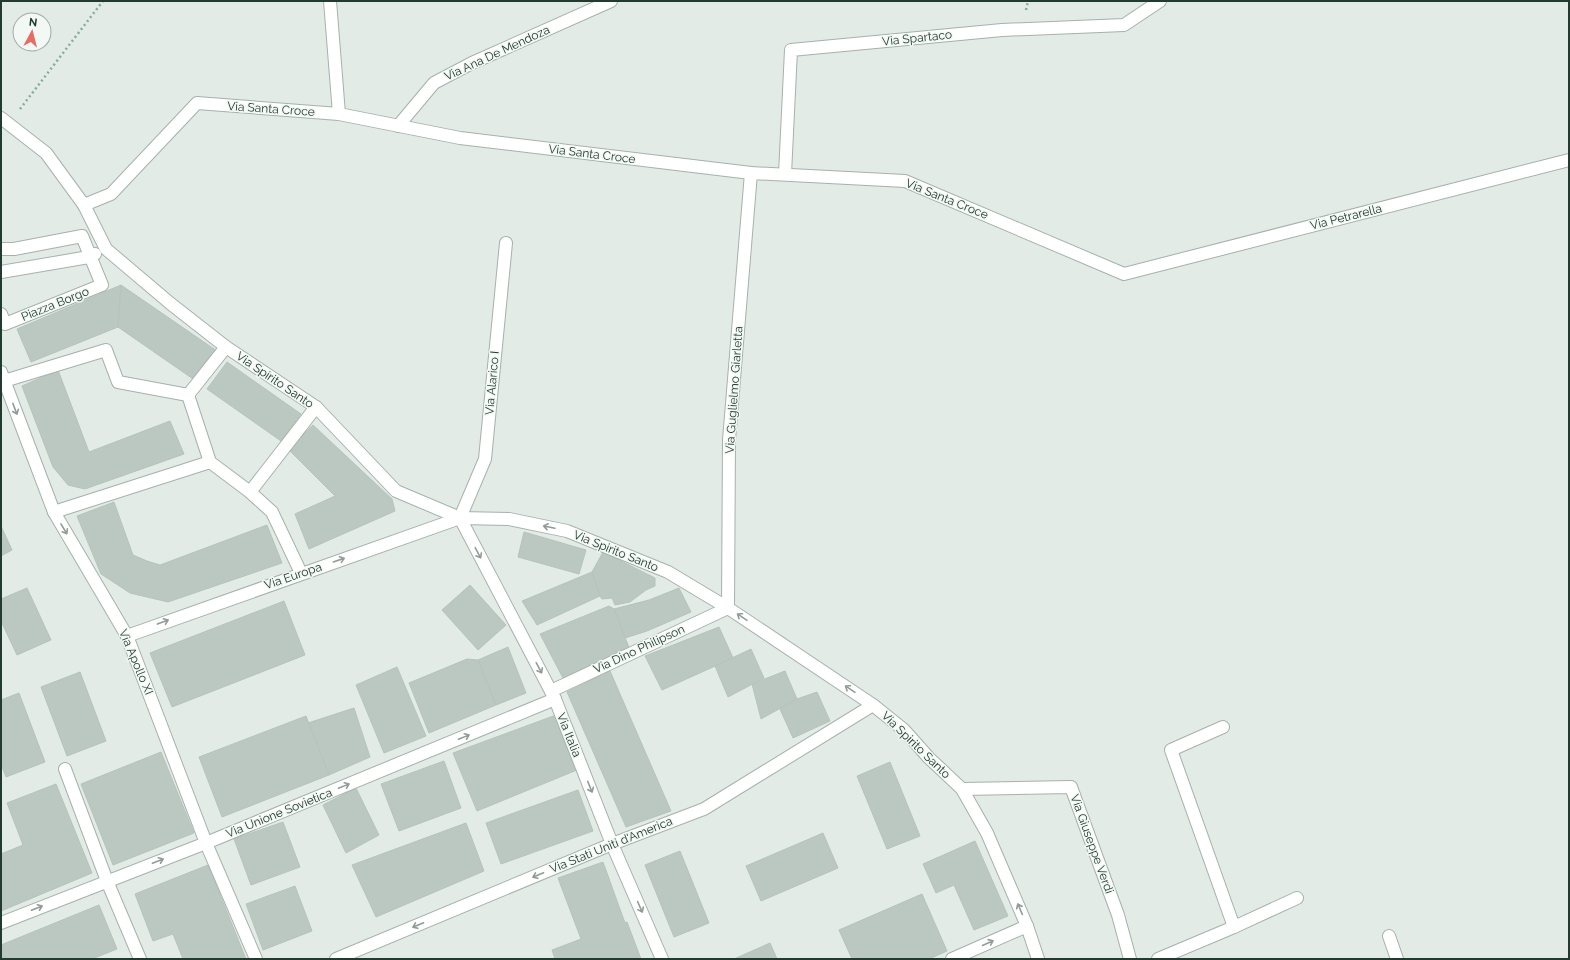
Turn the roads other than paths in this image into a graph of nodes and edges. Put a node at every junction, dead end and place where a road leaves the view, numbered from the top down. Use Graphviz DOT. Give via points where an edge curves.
graph roads {
  1 [pos="330,1"];
  2 [pos="611,1"];
  3 [pos="1160,1"];
  4 [pos="339,114"];
  5 [pos="5,121"];
  6 [pos="398,126"];
  7 [pos="1569,160"];
  8 [pos="751,173"];
  9 [pos="785,174"];
  10 [pos="84,205"];
  11 [pos="506,243"];
  12 [pos="1,249"];
  13 [pos="106,249"];
  14 [pos="89,257"];
  15 [pos="1,272"];
  16 [pos="1124,274"];
  17 [pos="1,314"];
  18 [pos="226,347"];
  19 [pos="3,377"];
  20 [pos="188,395"];
  21 [pos="316,407"];
  22 [pos="210,462"];
  23 [pos="250,492"];
  24 [pos="54,512"];
  25 [pos="460,518"];
  26 [pos="302,573"];
  27 [pos="728,608"];
  28 [pos="127,636"];
  29 [pos="553,695"];
  30 [pos="873,705"];
  31 [pos="1224,727"];
  32 [pos="65,769"];
  33 [pos="962,789"];
  34 [pos="206,843"];
  35 [pos="612,844"];
  36 [pos="107,881"];
  37 [pos="1297,898"];
  38 [pos="1,923"];
  39 [pos="1027,926"];
  40 [pos="1234,927"];
  41 [pos="1389,936"];
  42 [pos="140,959"];
  43 [pos="256,959"];
  44 [pos="336,959"];
  45 [pos="662,959"];
  46 [pos="952,959"];
  47 [pos="1038,959"];
  48 [pos="1130,959"];
  49 [pos="1158,959"];
  50 [pos="1397,959"];
  1 -- 4 [label="street"];
  2 -- 6 [label="street, Via Ana De Mendoza" via="472,63 434,83"];
  3 -- 9 [label="street, Via Spartaco" via="1124,25 1002,30 791,50"];
  4 -- 6 [label="street, Via Santa Croce"];
  4 -- 10 [label="street, Via Santa Croce" via="197,104 111,194"];
  5 -- 10 [label="street" via="46,153"];
  6 -- 8 [label="street, Via Santa Croce" via="460,138"];
  7 -- 16 [label="street, Via Petrarella"];
  8 -- 9 [label="street, Via Santa Croce"];
  8 -- 27 [label="street, Via Guglielmo Giarletta" via="729,440"];
  9 -- 16 [label="street, Via Santa Croce" via="905,181"];
  10 -- 13 [label="street"];
  11 -- 25 [label="street, Via Alarico I" via="485,459"];
  12 -- 14 [label="street, Piazza Borgo" via="14,249 82,236"];
  13 -- 14 [label="street"];
  13 -- 18 [label="street, Via Spirito Santo"];
  14 -- 15 [label="street"];
  14 -- 17 [label="street, Piazza Borgo" via="102,284 5,324"];
  18 -- 20 [label="street"];
  18 -- 21 [label="street, Via Spirito Santo"];
  19 -- 20 [label="street" via="106,350 118,382"];
  19 -- 24 [label="street, Via Apollo XI, one-way"];
  20 -- 22 [label="street"];
  21 -- 23 [label="street"];
  21 -- 25 [label="street, Via Spirito Santo" via="396,491"];
  22 -- 23 [label="street"];
  22 -- 24 [label="street"];
  23 -- 26 [label="street" via="272,512"];
  24 -- 28 [label="street, Via Apollo XI, one-way"];
  26 -- 25 [label="street, Via Europa, one-way"];
  27 -- 25 [label="street, Via Spirito Santo, one-way" via="668,572 567,531 509,519"];
  25 -- 29 [label="street, Via Italia, one-way"];
  28 -- 26 [label="street, Via Europa, one-way"];
  27 -- 29 [label="street, Via Dino Philipson"];
  30 -- 27 [label="street, Via Spirito Santo, one-way"];
  28 -- 34 [label="street, Via Apollo XI"];
  34 -- 29 [label="street, Via Unione Sovietica, one-way"];
  29 -- 35 [label="street, Via Italia, one-way"];
  30 -- 33 [label="street, Via Spirito Santo" via="904,730"];
  30 -- 35 [label="street, Via Stati Uniti d'America" via="704,808"];
  31 -- 40 [label="street" via="1171,750"];
  32 -- 36 [label="street"];
  39 -- 33 [label="street, Via Spirito Santo, one-way" via="987,833"];
  33 -- 48 [label="street, Via Giuseppe Verdi" via="1071,787 1118,915"];
  36 -- 34 [label="street, Via Unione Sovietica, one-way"];
  34 -- 43 [label="street, Via Apollo XI"];
  35 -- 44 [label="street, Via Stati Uniti d'America, one-way"];
  35 -- 45 [label="street, Via Italia, one-way"];
  38 -- 36 [label="street, Via Unione Sovietica, one-way"];
  36 -- 42 [label="street"];
  37 -- 40 [label="street"];
  46 -- 39 [label="street, one-way"];
  39 -- 47 [label="street, Via Spirito Santo"];
  40 -- 49 [label="street"];
  41 -- 50 [label="street"];
}
